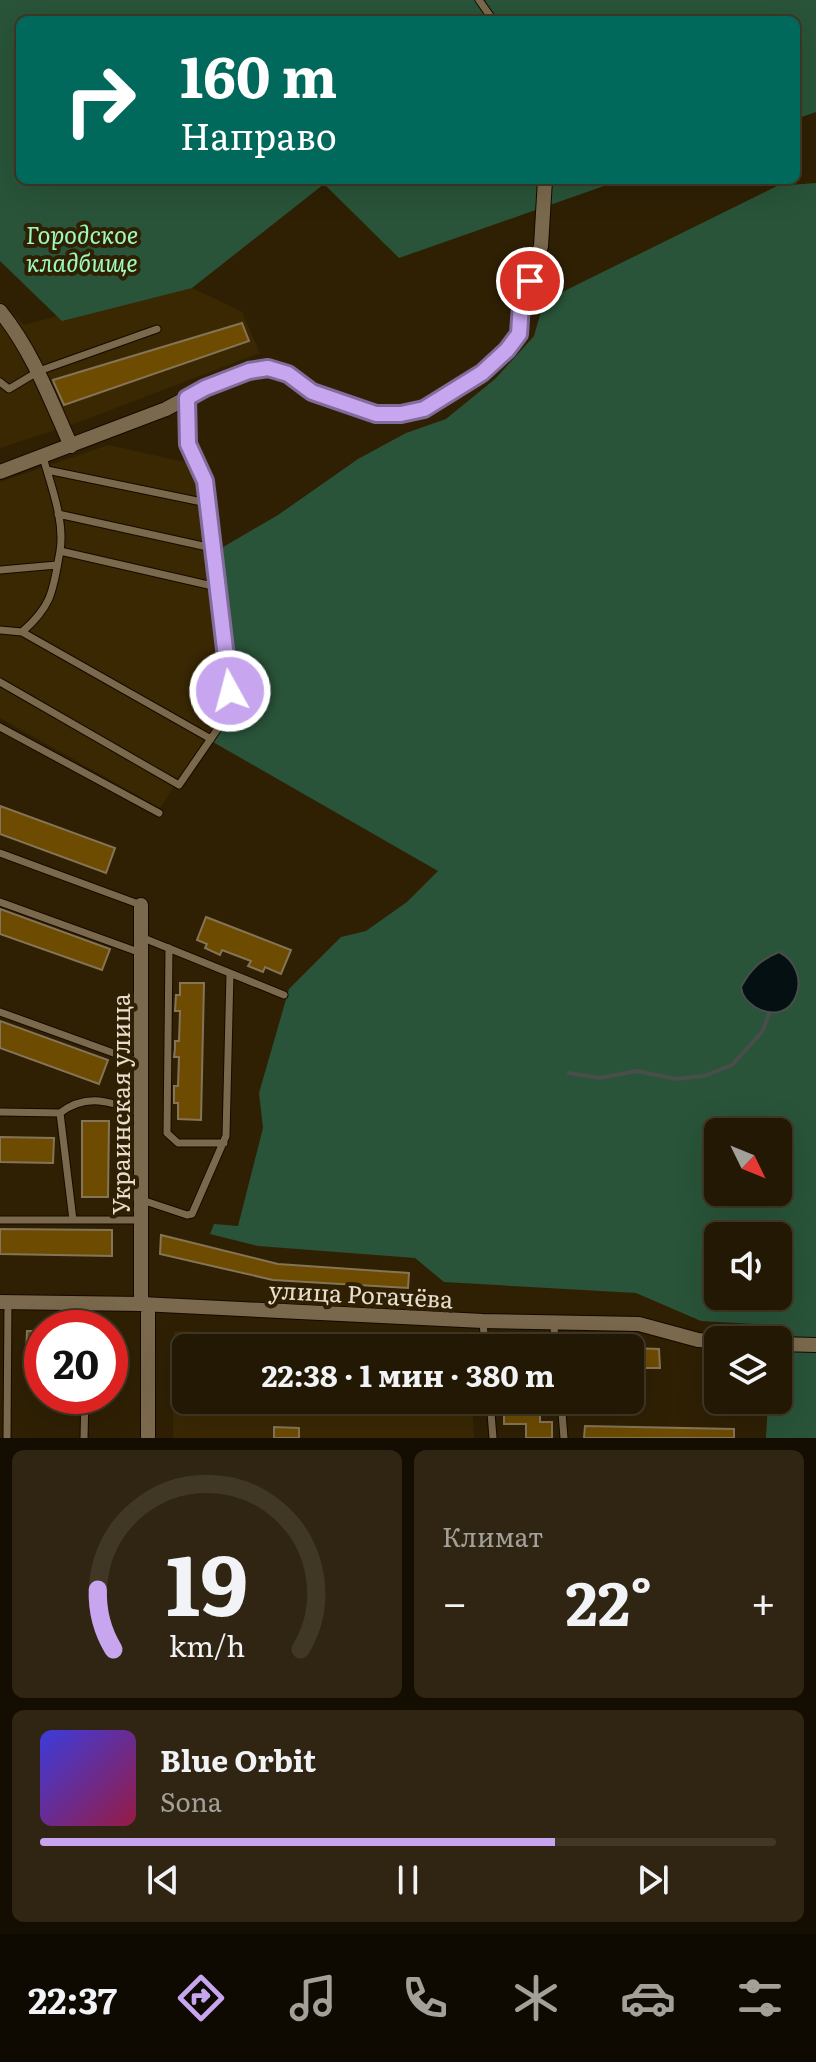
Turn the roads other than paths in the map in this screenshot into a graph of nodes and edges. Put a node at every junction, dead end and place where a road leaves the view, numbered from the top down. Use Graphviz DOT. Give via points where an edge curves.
graph roads {
  1 [pos="545,184"];
  2 [pos="0,311"];
  3 [pos="157,329"];
  4 [pos="39,371"];
  5 [pos="0,382"];
  6 [pos="187,398"];
  7 [pos="71,446"];
  8 [pos="45,463"];
  9 [pos="0,472"];
  10 [pos="207,503"];
  11 [pos="58,514"];
  12 [pos="212,548"];
  13 [pos="60,551"];
  14 [pos="57,565"];
  15 [pos="0,570"];
  16 [pos="217,587"];
  17 [pos="0,630"];
  18 [pos="22,632"];
  19 [pos="0,682"];
  20 [pos="0,727"];
  21 [pos="211,739"];
  22 [pos="159,813"];
  23 [pos="0,853"];
  24 [pos="0,902"];
  25 [pos="141,905"];
  26 [pos="141,937"];
  27 [pos="169,948"];
  28 [pos="141,953"];
  29 [pos="230,973"];
  30 [pos="284,995"];
  31 [pos="0,1012"];
  32 [pos="141,1063"];
  33 [pos="0,1112"];
  34 [pos="60,1113"];
  35 [pos="141,1113"];
  36 [pos="224,1143"];
  37 [pos="141,1200"];
  38 [pos="0,1220"];
  39 [pos="73,1220"];
  40 [pos="141,1220"];
  41 [pos="4,1302"];
  42 [pos="88,1303"];
  43 [pos="145,1304"];
  44 [pos="88,1310"];
  45 [pos="483,1321"];
  46 [pos="554,1323"];
  47 [pos="484,1334"];
  48 [pos="554,1334"];
  49 [pos="704,1340"];
  50 [pos="792,1344"];
  51 [pos="816,1345"];
  52 [pos="85,1414"];
  53 [pos="491,1414"];
  54 [pos="562,1414"];
  55 [pos="7,1438"];
  56 [pos="84,1438"];
  57 [pos="148,1438"];
  58 [pos="493,1438"];
  59 [pos="564,1438"];
  1 -- 6 [label="street" via="541,246 521,305 519,334 482,373 455,391 424,409 376,414 312,392 288,374 268,368"];
  2 -- 4 [label="street"];
  3 -- 4 [label="lane"];
  4 -- 5 [label="lane" via="9,389"];
  4 -- 7 [label="street"];
  6 -- 7 [label="street"];
  6 -- 10 [label="lane" via="188,444 205,481"];
  7 -- 8 [label="street"];
  8 -- 9 [label="street"];
  8 -- 10 [label="lane"];
  8 -- 11 [label="lane"];
  10 -- 12 [label="lane"];
  11 -- 12 [label="lane"];
  11 -- 13 [label="lane"];
  12 -- 16 [label="lane"];
  13 -- 14 [label="lane"];
  13 -- 16 [label="lane"];
  14 -- 15 [label="lane"];
  14 -- 18 [label="lane" via="41,616"];
  16 -- 21 [label="lane" via="230,691"];
  17 -- 18 [label="lane"];
  18 -- 21 [label="lane"];
  19 -- 21 [label="lane" via="179,785"];
  20 -- 22 [label="lane"];
  23 -- 25 [label="lane"];
  24 -- 28 [label="lane"];
  25 -- 26 [label="street, Украинская улица"];
  26 -- 27 [label="lane"];
  26 -- 28 [label="street, Украинская улица"];
  27 -- 29 [label="lane"];
  27 -- 36 [label="lane" via="165,1128 178,1143"];
  28 -- 32 [label="street, Украинская улица"];
  29 -- 30 [label="lane"];
  29 -- 36 [label="lane"];
  31 -- 32 [label="lane"];
  32 -- 35 [label="street, Украинская улица"];
  33 -- 34 [label="lane"];
  34 -- 35 [label="lane" via="73,1103 109,1101"];
  34 -- 39 [label="lane"];
  35 -- 37 [label="street, Украинская улица"];
  36 -- 37 [label="lane" via="192,1214"];
  37 -- 40 [label="street, Украинская улица"];
  38 -- 39 [label="lane"];
  39 -- 40 [label="lane"];
  40 -- 43 [label="street, Украинская улица"];
  41 -- 42 [label="street, улица Рогачёва"];
  41 -- 55 [label="lane"];
  42 -- 43 [label="street, улица Рогачёва"];
  42 -- 44 [label="lane"];
  43 -- 45 [label="street, улица Рогачёва"];
  43 -- 57 [label="street, Украинская улица"];
  45 -- 46 [label="street, улица Рогачёва"];
  45 -- 47 [label="lane"];
  46 -- 48 [label="lane"];
  46 -- 49 [label="street, улица Рогачёва" via="639,1324"];
  50 -- 51 [label="street"];
  52 -- 56 [label="lane"];
  53 -- 58 [label="lane"];
  54 -- 59 [label="lane"];
}
